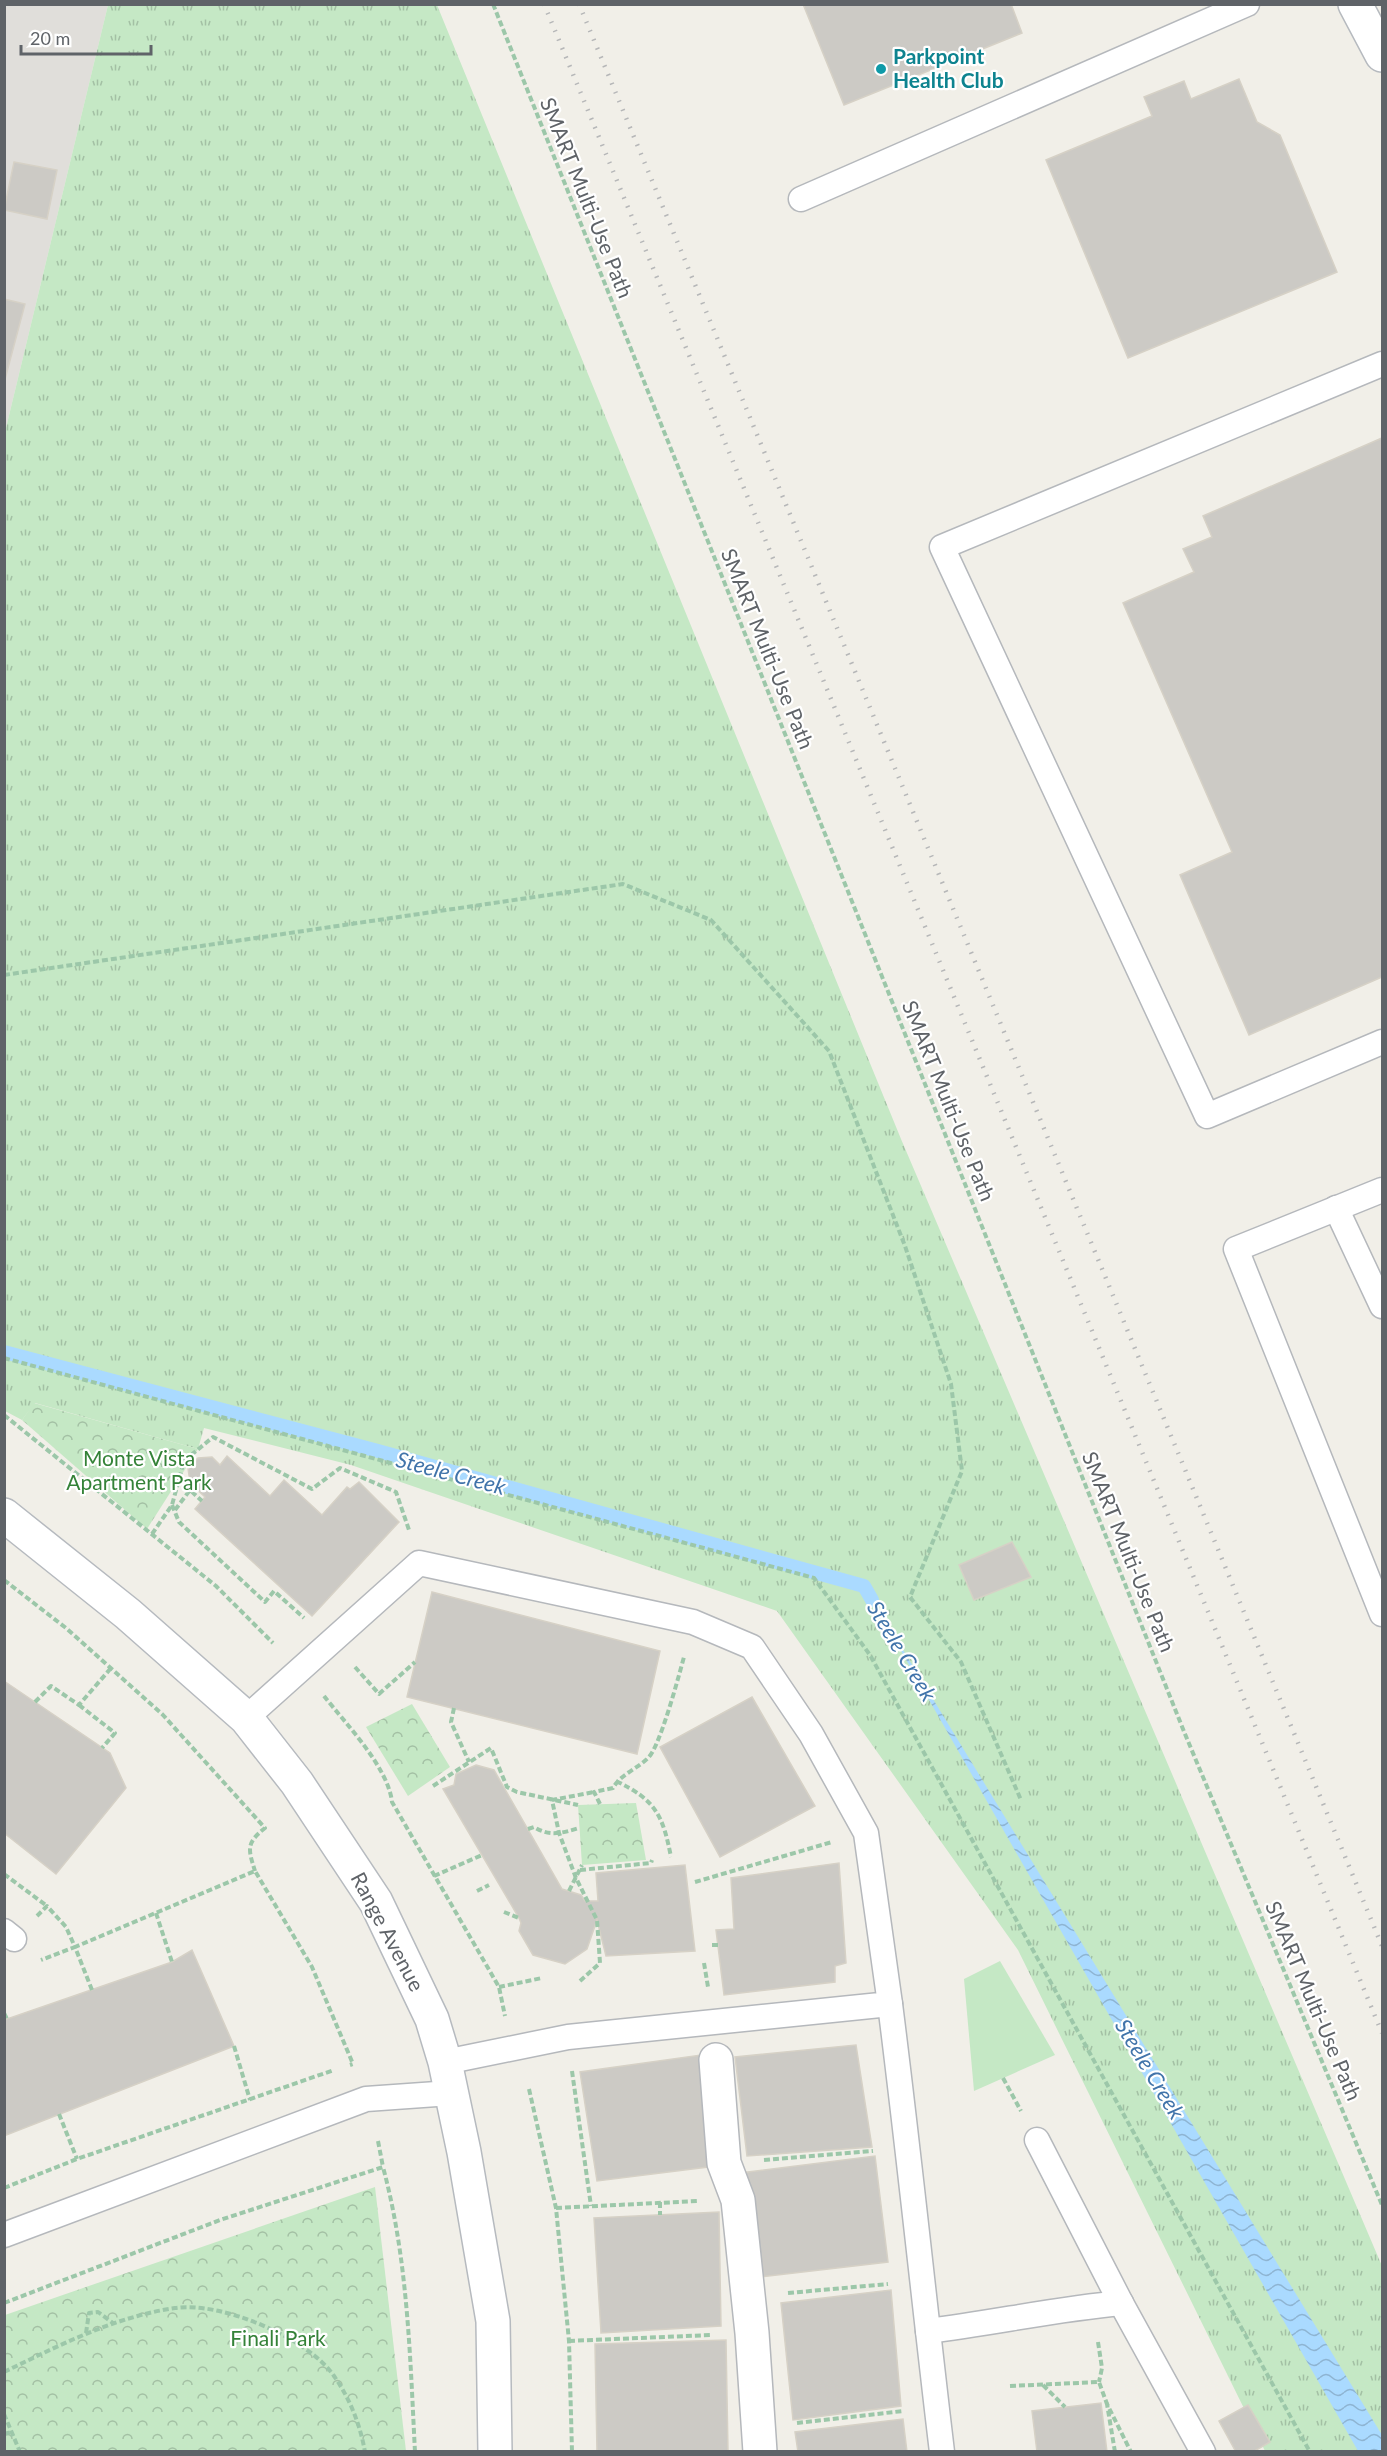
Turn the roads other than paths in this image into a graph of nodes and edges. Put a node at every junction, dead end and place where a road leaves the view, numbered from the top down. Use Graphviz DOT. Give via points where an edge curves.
graph roads {
  1 [pos="1246,4"];
  2 [pos="1355,4"];
  3 [pos="1383,55"];
  4 [pos="801,200"];
  5 [pos="1383,364"];
  6 [pos="1383,1042"];
  7 [pos="1383,1190"];
  8 [pos="1336,1208"];
  9 [pos="1383,1306"];
  10 [pos="4,1515"];
  11 [pos="1383,1614"];
  12 [pos="246,1718"];
  13 [pos="890,2004"];
  14 [pos="716,2060"];
  15 [pos="448,2077"];
  16 [pos="1037,2140"];
  17 [pos="4,2235"];
  18 [pos="1121,2303"];
  19 [pos="928,2331"];
  20 [pos="759,2440"];
  21 [pos="495,2451"];
  22 [pos="942,2451"];
  23 [pos="1203,2451"];
  1 -- 4 [label="lane"];
  2 -- 3 [label="street"];
  5 -- 6 [label="lane" via="942,547 1207,1116"];
  7 -- 8 [label="lane"];
  8 -- 9 [label="lane"];
  8 -- 11 [label="lane" via="1236,1248"];
  10 -- 12 [label="street, Range Avenue" via="128,1614"];
  12 -- 13 [label="lane" via="419,1563 693,1622 752,1647 811,1734 866,1833"];
  12 -- 15 [label="street, Range Avenue" via="297,1783 376,1902 432,2019"];
  13 -- 15 [label="lane" via="568,2037"];
  13 -- 19 [label="lane"];
  14 -- 20 [label="street" via="724,2163 738,2200"];
  15 -- 17 [label="lane" via="366,2099"];
  15 -- 21 [label="street, Range Avenue" via="493,2321"];
  16 -- 18 [label="lane"];
  18 -- 19 [label="lane"];
  18 -- 23 [label="lane"];
  19 -- 22 [label="lane"];
}
